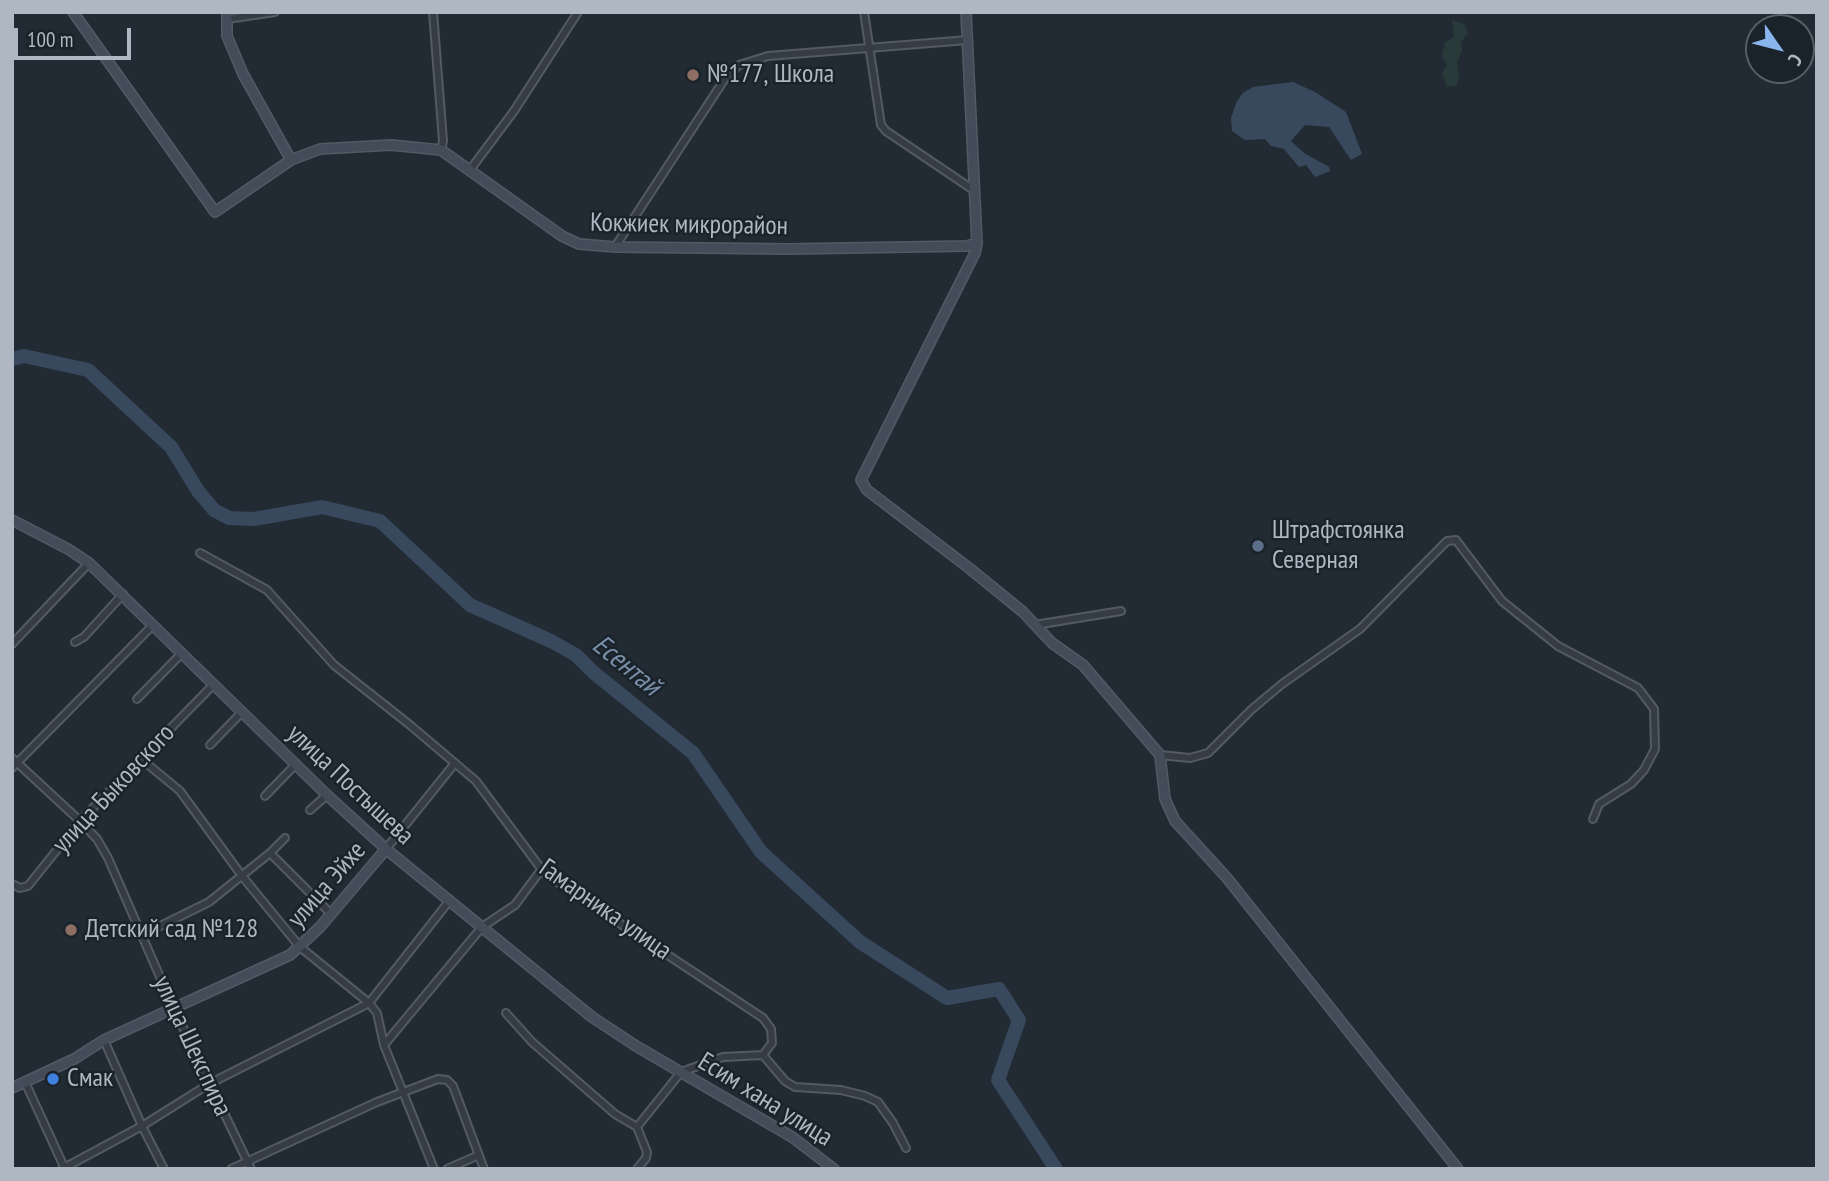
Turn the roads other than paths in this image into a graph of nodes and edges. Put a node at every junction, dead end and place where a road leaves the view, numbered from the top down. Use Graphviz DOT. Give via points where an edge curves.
graph roads {
  1 [pos="73,12"];
  2 [pos="275,12"];
  3 [pos="433,12"];
  4 [pos="578,12"];
  5 [pos="864,12"];
  6 [pos="966,12"];
  7 [pos="227,16"];
  8 [pos="968,40"];
  9 [pos="868,48"];
  10 [pos="441,150"];
  11 [pos="291,160"];
  12 [pos="470,170"];
  13 [pos="976,192"];
  14 [pos="977,243"];
  15 [pos="615,247"];
  16 [pos="13,521"];
  17 [pos="200,553"];
  18 [pos="89,562"];
  19 [pos="123,594"];
  20 [pos="1121,611"];
  21 [pos="153,625"];
  22 [pos="1033,625"];
  23 [pos="75,642"];
  24 [pos="12,644"];
  25 [pos="182,653"];
  26 [pos="214,684"];
  27 [pos="137,699"];
  28 [pos="242,712"];
  29 [pos="210,745"];
  30 [pos="1160,755"];
  31 [pos="140,758"];
  32 [pos="14,763"];
  33 [pos="455,763"];
  34 [pos="296,764"];
  35 [pos="327,795"];
  36 [pos="265,796"];
  37 [pos="310,810"];
  38 [pos="1593,819"];
  39 [pos="80,821"];
  40 [pos="285,838"];
  41 [pos="386,849"];
  42 [pos="270,853"];
  43 [pos="541,870"];
  44 [pos="242,876"];
  45 [pos="13,884"];
  46 [pos="450,900"];
  47 [pos="331,914"];
  48 [pos="482,927"];
  49 [pos="142,935"];
  50 [pos="300,947"];
  51 [pos="370,1004"];
  52 [pos="174,1009"];
  53 [pos="506,1013"];
  54 [pos="104,1040"];
  55 [pos="384,1045"];
  56 [pos="763,1055"];
  57 [pos="677,1070"];
  58 [pos="25,1082"];
  59 [pos="209,1084"];
  60 [pos="12,1088"];
  61 [pos="402,1094"];
  62 [pos="142,1126"];
  63 [pos="638,1127"];
  64 [pos="906,1148"];
  65 [pos="479,1155"];
  66 [pos="249,1165"];
  67 [pos="64,1168"];
  68 [pos="164,1169"];
  69 [pos="231,1169"];
  70 [pos="434,1169"];
  71 [pos="447,1169"];
  72 [pos="484,1169"];
  73 [pos="637,1169"];
  74 [pos="834,1169"];
  75 [pos="1458,1169"];
  1 -- 11 [label="street, Кокжиек микрорайон" via="215,212"];
  2 -- 7 [label="street"];
  3 -- 10 [label="street"];
  4 -- 12 [label="street"];
  5 -- 9 [label="street"];
  6 -- 8 [label="street"];
  7 -- 11 [label="street" via="227,36 243,74"];
  8 -- 9 [label="street"];
  8 -- 13 [label="street"];
  9 -- 13 [label="street" via="886,131"];
  9 -- 15 [label="street" via="768,57 739,65 726,77"];
  10 -- 11 [label="street, Кокжиек микрорайон" via="391,145 320,149"];
  10 -- 12 [label="street, Кокжиек микрорайон"];
  12 -- 15 [label="street, Кокжиек микрорайон" via="562,236 579,244"];
  13 -- 14 [label="street"];
  14 -- 15 [label="street, Кокжиек микрорайон" via="788,249"];
  14 -- 22 [label="street" via="861,480 867,490 1001,594"];
  16 -- 18 [label="street, улица Постышева"];
  17 -- 33 [label="street, Гамарника улица" via="267,590 334,665"];
  18 -- 19 [label="street, улица Постышева"];
  18 -- 24 [label="street"];
  19 -- 21 [label="street, улица Постышева"];
  19 -- 23 [label="street" via="84,638"];
  20 -- 22 [label="street"];
  21 -- 25 [label="street, улица Постышева"];
  21 -- 32 [label="street"];
  22 -- 30 [label="street" via="1083,665"];
  25 -- 26 [label="street, улица Постышева"];
  25 -- 27 [label="street"];
  26 -- 28 [label="street, улица Постышева"];
  26 -- 31 [label="street, улица Быковского"];
  28 -- 29 [label="street"];
  28 -- 34 [label="street, улица Постышева"];
  30 -- 38 [label="street" via="1190,758 1208,753 1282,684 1360,629 1447,541 1456,540 1502,601 1558,646 1638,688 1654,709 1655,749 1644,771 1599,804"];
  30 -- 75 [label="street" via="1165,799 1175,821 1227,878"];
  31 -- 39 [label="street, улица Быковского"];
  31 -- 44 [label="street" via="180,791"];
  32 -- 39 [label="street, улица Шекспира"];
  33 -- 41 [label="street, улица Эйхе"];
  33 -- 43 [label="street, Гамарника улица" via="476,781"];
  34 -- 35 [label="street, улица Постышева"];
  34 -- 36 [label="street"];
  35 -- 37 [label="street"];
  35 -- 41 [label="street, улица Постышева"];
  39 -- 45 [label="street, улица Быковского" via="28,886"];
  39 -- 49 [label="street, улица Шекспира" via="108,858"];
  40 -- 42 [label="street"];
  41 -- 46 [label="street, улица Постышева"];
  41 -- 47 [label="street, улица Эйхе"];
  42 -- 44 [label="street"];
  42 -- 47 [label="street"];
  43 -- 48 [label="street" via="515,905"];
  43 -- 56 [label="street, Гамарника улица" via="764,1018 772,1043"];
  44 -- 49 [label="street" via="209,902"];
  44 -- 50 [label="street"];
  46 -- 48 [label="street, улица Постышева"];
  46 -- 51 [label="street"];
  47 -- 50 [label="street, улица Эйхе"];
  48 -- 55 [label="street"];
  48 -- 57 [label="street, улица Постышева" via="592,1017"];
  49 -- 52 [label="street, улица Шекспира"];
  50 -- 51 [label="street"];
  50 -- 52 [label="street, улица Эйхе"];
  51 -- 55 [label="street" via="377,1013"];
  51 -- 59 [label="street"];
  52 -- 54 [label="street, улица Эйхе"];
  52 -- 59 [label="street, улица Шекспира"];
  53 -- 63 [label="street" via="531,1042 615,1114"];
  54 -- 58 [label="street, улица Эйхе"];
  54 -- 62 [label="street"];
  55 -- 61 [label="street"];
  56 -- 57 [label="street" via="723,1057"];
  56 -- 64 [label="street" via="795,1087 841,1090 878,1102"];
  57 -- 63 [label="street"];
  57 -- 74 [label="street, Есим хана улица" via="792,1137"];
  58 -- 60 [label="street, улица Эйхе"];
  58 -- 67 [label="street"];
  59 -- 62 [label="street"];
  59 -- 66 [label="street, улица Шекспира"];
  61 -- 65 [label="street" via="438,1079 447,1080"];
  61 -- 66 [label="street" via="326,1124"];
  61 -- 70 [label="street"];
  62 -- 67 [label="street"];
  62 -- 68 [label="street"];
  63 -- 73 [label="street" via="647,1152"];
  65 -- 71 [label="street"];
  65 -- 72 [label="street"];
  66 -- 69 [label="street"];
}
